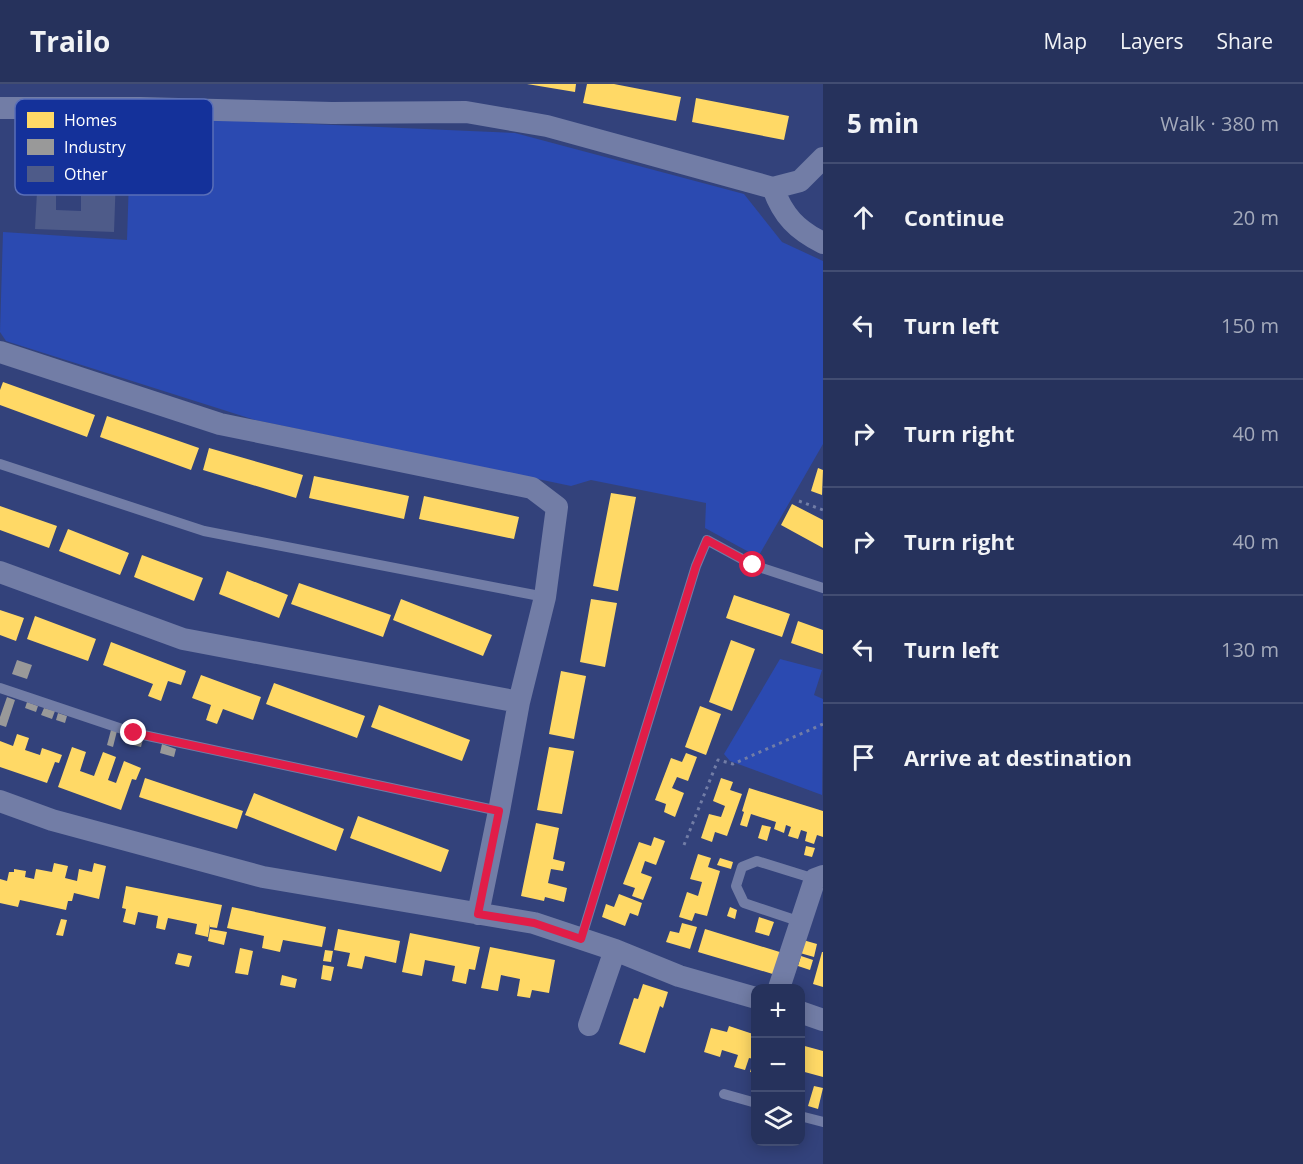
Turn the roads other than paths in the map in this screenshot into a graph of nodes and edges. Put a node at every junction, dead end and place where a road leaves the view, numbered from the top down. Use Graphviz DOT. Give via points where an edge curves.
graph roads {
  1 [pos="213,110"];
  2 [pos="823,158"];
  3 [pos="773,188"];
  4 [pos="823,243"];
  5 [pos="0,352"];
  6 [pos="0,464"];
  7 [pos="0,572"];
  8 [pos="823,588"];
  9 [pos="545,597"];
  10 [pos="0,688"];
  11 [pos="519,702"];
  12 [pos="0,801"];
  13 [pos="499,811"];
  14 [pos="819,878"];
  15 [pos="478,914"];
  16 [pos="801,922"];
  17 [pos="581,939"];
  18 [pos="615,950"];
  19 [pos="779,984"];
  20 [pos="751,997"];
  21 [pos="805,1013"];
  22 [pos="823,1020"];
  23 [pos="588,1025"];
  24 [pos="724,1094"];
  25 [pos="751,1102"];
  26 [pos="805,1117"];
  27 [pos="823,1122"];
  1 -- 3 [label="street" via="466,112 547,126"];
  2 -- 3 [label="street" via="800,181"];
  3 -- 4 [label="street" via="791,221"];
  5 -- 9 [label="street" via="220,424 532,488 557,507"];
  6 -- 9 [label="lane" via="204,531"];
  7 -- 11 [label="street" via="183,639"];
  8 -- 17 [label="lane" via="753,565 707,540"];
  9 -- 11 [label="street"];
  10 -- 13 [label="lane" via="134,733"];
  11 -- 13 [label="street"];
  12 -- 15 [label="street" via="263,877"];
  13 -- 15 [label="street"];
  14 -- 16 [label="street"];
  14 -- 16 [label="lane" via="757,861 740,871 736,886 744,903"];
  15 -- 17 [label="street" via="534,923"];
  16 -- 19 [label="street"];
  17 -- 18 [label="street"];
  18 -- 20 [label="street" via="679,976"];
  18 -- 23 [label="street"];
  21 -- 22 [label="street"];
  24 -- 25 [label="lane"];
  26 -- 27 [label="lane"];
}
